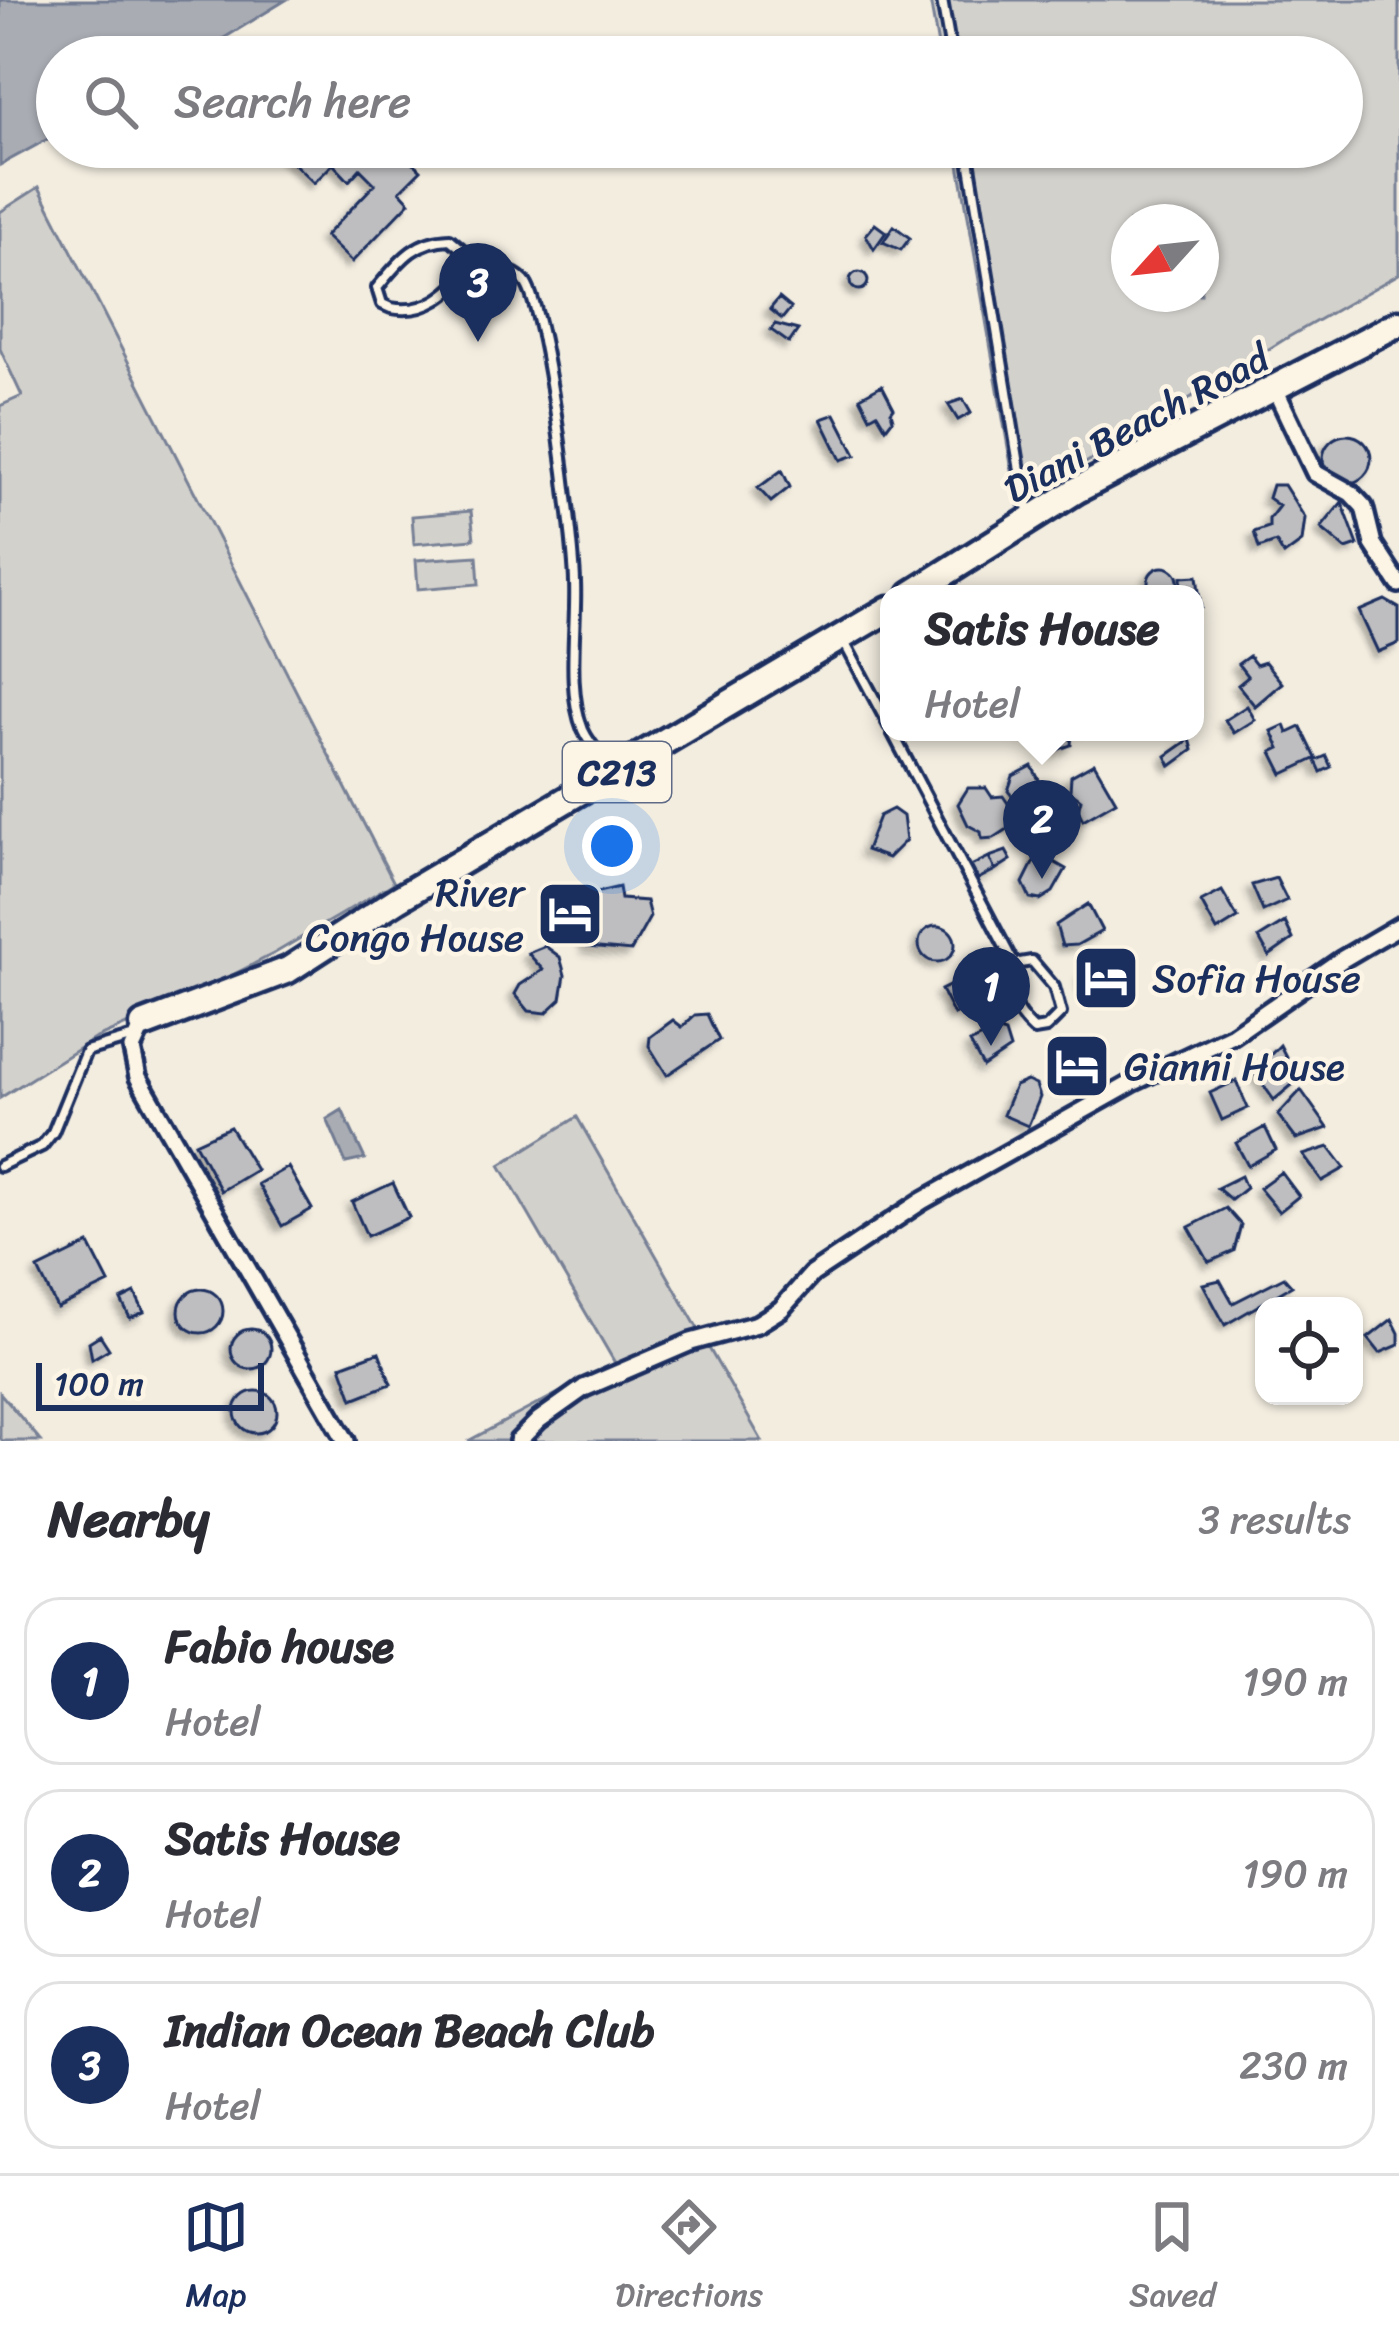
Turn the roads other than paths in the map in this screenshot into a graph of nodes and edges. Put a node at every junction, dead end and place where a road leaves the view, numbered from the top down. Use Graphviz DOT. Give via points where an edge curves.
graph roads {
  1 [pos="943,0"];
  2 [pos="949,36"];
  3 [pos="970,168"];
  4 [pos="472,268"];
  5 [pos="1399,323"];
  6 [pos="1275,388"];
  7 [pos="1032,517"];
  8 [pos="1399,584"];
  9 [pos="926,585"];
  10 [pos="880,615"];
  11 [pos="843,639"];
  12 [pos="880,708"];
  13 [pos="897,741"];
  14 [pos="615,773"];
  15 [pos="1399,926"];
  16 [pos="1014,964"];
  17 [pos="140,1030"];
  18 [pos="0,1166"];
  19 [pos="346,1441"];
  20 [pos="518,1441"];
  1 -- 2 [label="lane"];
  3 -- 7 [label="lane"];
  4 -- 4 [label="lane" via="450,239 426,240 378,296 391,308 428,307"];
  4 -- 14 [label="lane" via="494,266 523,279 530,292 570,520 581,728"];
  5 -- 6 [label="main road, Diani Beach Road"];
  6 -- 7 [label="main road, Diani Beach Road"];
  6 -- 8 [label="street" via="1315,473 1364,507 1373,544"];
  7 -- 9 [label="main road, Diani Beach Road"];
  10 -- 11 [label="main road, C213"];
  11 -- 12 [label="lane"];
  11 -- 14 [label="main road, C213"];
  13 -- 16 [label="lane"];
  14 -- 17 [label="main road, C213" via="264,981"];
  15 -- 20 [label="street" via="1233,1035 922,1201 812,1274 757,1324 691,1342 584,1388"];
  16 -- 16 [label="lane" via="1006,975 1013,1002 1034,1030 1046,1028 1061,1013 1054,987 1032,962"];
  17 -- 18 [label="lane" via="86,1051 42,1146"];
  17 -- 19 [label="street" via="132,1058 138,1077"];
}
